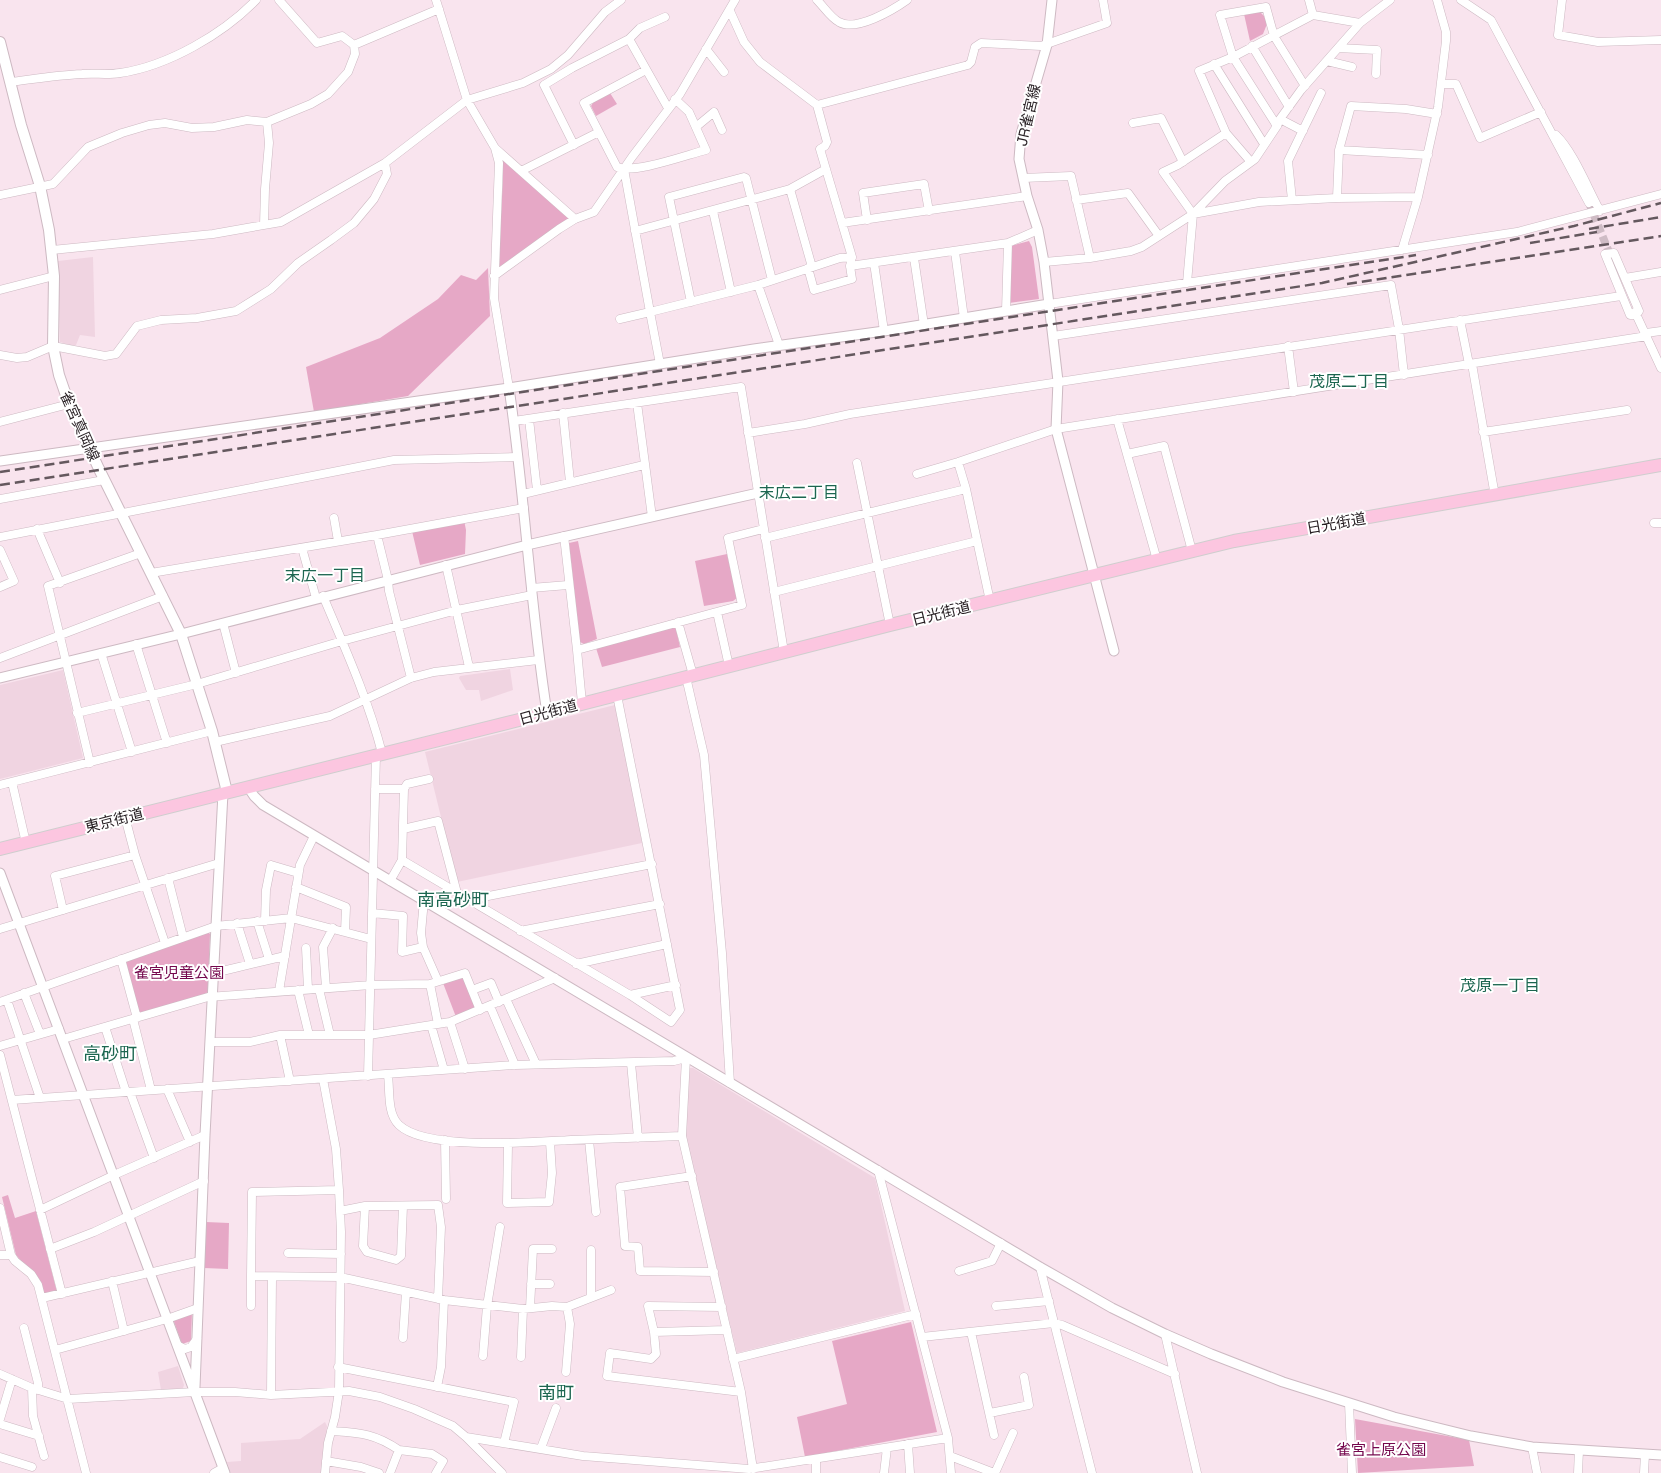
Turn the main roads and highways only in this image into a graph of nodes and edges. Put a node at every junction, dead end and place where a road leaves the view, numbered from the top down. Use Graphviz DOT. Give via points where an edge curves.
graph roads {
  1 [pos="0,42"];
  2 [pos="1661,465"];
  3 [pos="225,792"];
  4 [pos="0,850"];
  1 -- 3 [label="main road, 雀宮真岡線" via="40,186 52,250 53,346 59,376 89,449 181,634 213,736"];
  2 -- 3 [label="highway, 日光街道" via="1273,533 1192,551"];
  3 -- 4 [label="highway, 東京街道"];
}
